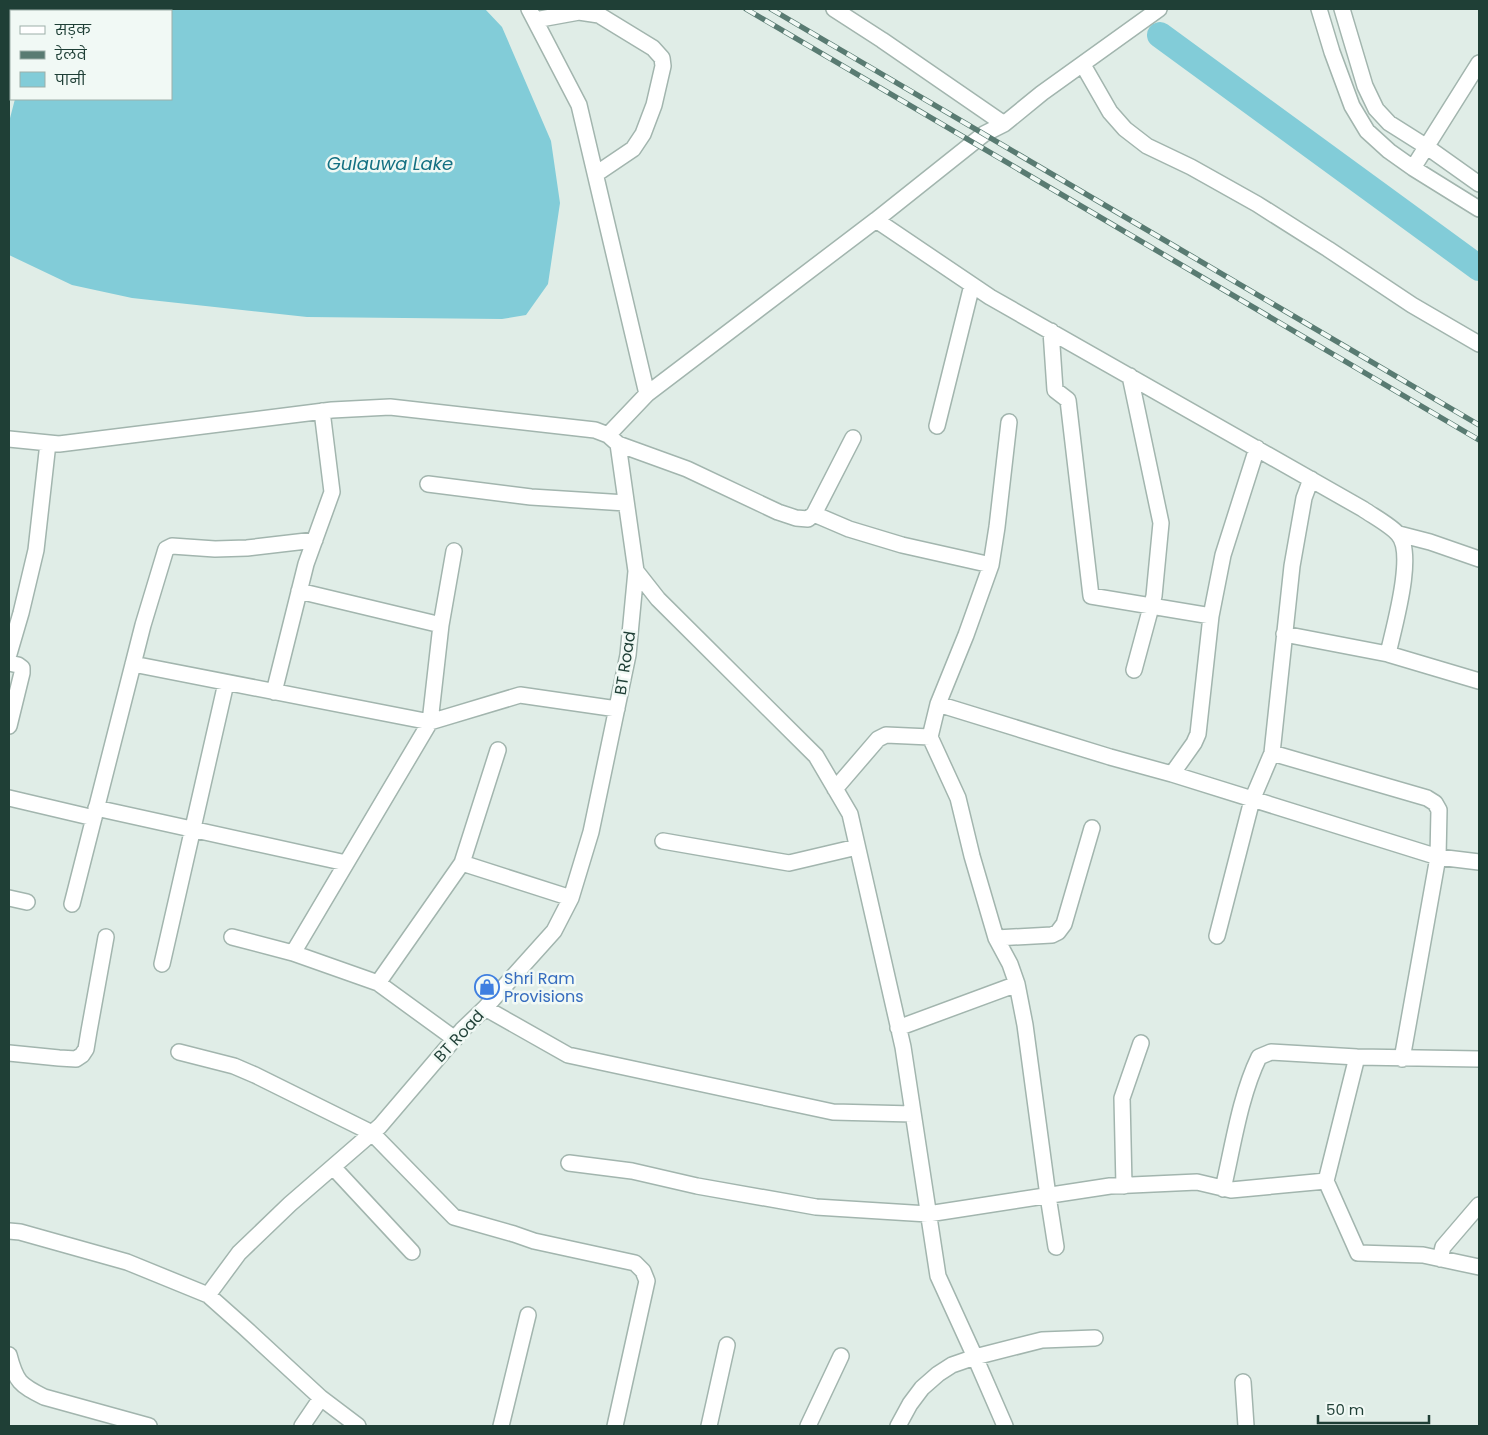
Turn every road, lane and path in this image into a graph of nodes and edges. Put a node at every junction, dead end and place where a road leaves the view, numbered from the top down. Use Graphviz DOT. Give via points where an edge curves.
graph roads {
  1 [pos="834,9"];
  2 [pos="1159,9"];
  3 [pos="1319,9"];
  4 [pos="1342,9"];
  5 [pos="532,14"];
  6 [pos="1479,63"];
  7 [pos="1083,65"];
  8 [pos="1004,124"];
  9 [pos="1427,147"];
  10 [pos="1413,168"];
  11 [pos="596,174"];
  12 [pos="1479,184"];
  13 [pos="1479,209"];
  14 [pos="876,220"];
  15 [pos="972,285"];
  16 [pos="1051,331"];
  17 [pos="1479,344"];
  18 [pos="1130,376"];
  19 [pos="647,394"];
  20 [pos="322,411"];
  21 [pos="1009,422"];
  22 [pos="937,426"];
  23 [pos="853,438"];
  24 [pos="9,439"];
  25 [pos="613,440"];
  26 [pos="48,443"];
  27 [pos="1257,448"];
  28 [pos="1311,479"];
  29 [pos="428,484"];
  30 [pos="626,503"];
  31 [pos="814,514"];
  32 [pos="1399,534"];
  33 [pos="315,540"];
  34 [pos="454,551"];
  35 [pos="1479,559"];
  36 [pos="991,565"];
  37 [pos="636,571"];
  38 [pos="299,590"];
  39 [pos="1151,605"];
  40 [pos="1211,616"];
  41 [pos="441,625"];
  42 [pos="1284,634"];
  43 [pos="9,654"];
  44 [pos="1388,654"];
  45 [pos="9,663"];
  46 [pos="133,664"];
  47 [pos="1134,670"];
  48 [pos="1479,681"];
  49 [pos="226,683"];
  50 [pos="274,692"];
  51 [pos="938,704"];
  52 [pos="617,710"];
  53 [pos="430,722"];
  54 [pos="9,726"];
  55 [pos="930,737"];
  56 [pos="498,750"];
  57 [pos="1272,753"];
  58 [pos="1172,774"];
  59 [pos="835,789"];
  60 [pos="9,798"];
  61 [pos="1252,800"];
  62 [pos="95,813"];
  63 [pos="1092,828"];
  64 [pos="194,830"];
  65 [pos="663,841"];
  66 [pos="857,847"];
  67 [pos="1438,857"];
  68 [pos="1479,862"];
  69 [pos="346,863"];
  70 [pos="462,863"];
  71 [pos="9,898"];
  72 [pos="570,898"];
  73 [pos="27,902"];
  74 [pos="72,904"];
  75 [pos="1217,936"];
  76 [pos="106,937"];
  77 [pos="232,937"];
  78 [pos="996,938"];
  79 [pos="293,953"];
  80 [pos="162,964"];
  81 [pos="378,983"];
  82 [pos="1017,984"];
  83 [pos="486,1008"];
  84 [pos="898,1028"];
  85 [pos="455,1038"];
  86 [pos="1141,1043"];
  87 [pos="9,1052"];
  88 [pos="179,1052"];
  89 [pos="1357,1057"];
  90 [pos="1402,1059"];
  91 [pos="1479,1059"];
  92 [pos="913,1114"];
  93 [pos="372,1134"];
  94 [pos="569,1163"];
  95 [pos="333,1167"];
  96 [pos="1326,1181"];
  97 [pos="1124,1186"];
  98 [pos="1223,1189"];
  99 [pos="1048,1196"];
  100 [pos="1479,1206"];
  101 [pos="928,1214"];
  102 [pos="9,1231"];
  103 [pos="1056,1247"];
  104 [pos="412,1252"];
  105 [pos="1440,1259"];
  106 [pos="1479,1267"];
  107 [pos="208,1295"];
  108 [pos="528,1315"];
  109 [pos="1095,1338"];
  110 [pos="727,1345"];
  111 [pos="9,1355"];
  112 [pos="841,1356"];
  113 [pos="975,1357"];
  114 [pos="11,1377"];
  115 [pos="1243,1382"];
  116 [pos="321,1398"];
  117 [pos="149,1426"];
  118 [pos="302,1426"];
  119 [pos="358,1426"];
  120 [pos="501,1426"];
  121 [pos="615,1426"];
  122 [pos="709,1426"];
  123 [pos="808,1426"];
  124 [pos="898,1426"];
  125 [pos="1005,1426"];
  126 [pos="1246,1426"];
  1 -- 8 [label="street"];
  2 -- 7 [label="street"];
  3 -- 10 [label="street" via="1352,106 1367,131"];
  4 -- 9 [label="street" via="1365,86 1376,109 1389,123"];
  5 -- 11 [label="street" via="580,105"];
  5 -- 11 [label="street" via="599,14 653,48 662,58 656,98 643,134 633,149"];
  6 -- 9 [label="street"];
  7 -- 8 [label="street"];
  7 -- 17 [label="street" via="1110,112 1125,129 1148,146 1257,204 1412,305"];
  8 -- 14 [label="street" via="984,134"];
  9 -- 10 [label="street"];
  9 -- 12 [label="street"];
  10 -- 13 [label="street"];
  11 -- 19 [label="street"];
  14 -- 15 [label="street"];
  14 -- 19 [label="street"];
  15 -- 16 [label="street"];
  15 -- 22 [label="street"];
  16 -- 18 [label="street"];
  16 -- 39 [label="street" via="1055,390 1068,400 1091,596"];
  18 -- 27 [label="street"];
  18 -- 39 [label="street" via="1161,523"];
  19 -- 25 [label="street"];
  20 -- 25 [label="street" via="390,407 595,430"];
  20 -- 26 [label="street"];
  20 -- 33 [label="street" via="332,492"];
  21 -- 36 [label="street"];
  23 -- 31 [label="street"];
  24 -- 26 [label="street"];
  25 -- 30 [label="street, BT Road"];
  25 -- 31 [label="street" via="687,469 778,512 808,519"];
  26 -- 43 [label="street" via="36,550"];
  27 -- 28 [label="street"];
  27 -- 40 [label="street" via="1223,555"];
  28 -- 32 [label="street"];
  28 -- 42 [label="street" via="1300,518"];
  29 -- 30 [label="street" via="531,497"];
  30 -- 37 [label="street, BT Road"];
  31 -- 36 [label="street" via="902,545"];
  32 -- 35 [label="street"];
  32 -- 44 [label="street" via="1404,551 1402,589"];
  33 -- 38 [label="street"];
  33 -- 46 [label="street" via="247,548 168,547"];
  34 -- 41 [label="street"];
  36 -- 51 [label="street"];
  37 -- 52 [label="street, BT Road" via="628,655"];
  37 -- 59 [label="street" via="658,599 816,756"];
  38 -- 41 [label="street"];
  38 -- 50 [label="street"];
  39 -- 40 [label="street"];
  39 -- 47 [label="street"];
  40 -- 58 [label="street" via="1198,734"];
  41 -- 53 [label="street"];
  42 -- 44 [label="street"];
  42 -- 57 [label="street"];
  44 -- 48 [label="street"];
  45 -- 54 [label="street" via="22,668"];
  46 -- 49 [label="street"];
  46 -- 62 [label="street"];
  49 -- 50 [label="street"];
  49 -- 64 [label="street"];
  50 -- 53 [label="street"];
  51 -- 55 [label="street"];
  51 -- 58 [label="street"];
  52 -- 53 [label="street" via="520,695"];
  52 -- 72 [label="street, BT Road" via="591,832"];
  53 -- 69 [label="street"];
  55 -- 59 [label="street" via="886,735 878,739"];
  55 -- 78 [label="street" via="958,798"];
  56 -- 70 [label="street"];
  57 -- 61 [label="street"];
  57 -- 67 [label="street" via="1435,803 1439,810"];
  58 -- 61 [label="street"];
  59 -- 66 [label="street" via="850,814"];
  60 -- 62 [label="street"];
  61 -- 67 [label="street"];
  61 -- 75 [label="street"];
  62 -- 64 [label="street"];
  62 -- 74 [label="street"];
  63 -- 78 [label="street" via="1064,924 1058,932"];
  64 -- 69 [label="street"];
  64 -- 80 [label="street"];
  65 -- 66 [label="street" via="789,863"];
  66 -- 84 [label="street"];
  67 -- 68 [label="street"];
  67 -- 90 [label="street"];
  69 -- 79 [label="street"];
  70 -- 72 [label="street"];
  70 -- 81 [label="street"];
  71 -- 73 [label="street"];
  72 -- 83 [label="street, BT Road" via="554,931"];
  76 -- 87 [label="street" via="90,1031 82,1055 59,1058"];
  77 -- 79 [label="street"];
  78 -- 82 [label="street"];
  79 -- 81 [label="street"];
  81 -- 85 [label="street"];
  82 -- 84 [label="street"];
  82 -- 99 [label="street" via="1026,1025"];
  83 -- 85 [label="street, BT Road"];
  83 -- 92 [label="street" via="568,1055 833,1112"];
  84 -- 92 [label="street"];
  85 -- 93 [label="street, BT Road"];
  86 -- 97 [label="street" via="1122,1098"];
  88 -- 93 [label="street" via="241,1069"];
  89 -- 90 [label="street"];
  89 -- 96 [label="street"];
  89 -- 98 [label="street" via="1271,1052 1260,1057 1240,1114"];
  90 -- 91 [label="street"];
  92 -- 101 [label="street"];
  93 -- 95 [label="street, BT Road"];
  93 -- 121 [label="street" via="454,1217 534,1241 635,1263 643,1271 647,1281"];
  94 -- 101 [label="street" via="632,1171 816,1207"];
  95 -- 104 [label="street"];
  95 -- 107 [label="street, BT Road" via="239,1253"];
  96 -- 98 [label="street"];
  96 -- 105 [label="street" via="1358,1253 1423,1255"];
  97 -- 98 [label="street" via="1197,1182"];
  97 -- 99 [label="street"];
  99 -- 101 [label="street"];
  99 -- 103 [label="street"];
  100 -- 105 [label="street" via="1443,1247"];
  101 -- 113 [label="street" via="938,1276"];
  102 -- 107 [label="street" via="127,1262"];
  105 -- 106 [label="street"];
  107 -- 116 [label="street"];
  108 -- 120 [label="street"];
  109 -- 113 [label="street" via="1042,1340"];
  110 -- 122 [label="street"];
  111 -- 114 [label="street"];
  112 -- 123 [label="street"];
  113 -- 124 [label="street" via="952,1365 922,1388"];
  113 -- 125 [label="street"];
  114 -- 117 [label="street" via="44,1397"];
  115 -- 126 [label="street"];
  116 -- 118 [label="street"];
  116 -- 119 [label="street"];
}
